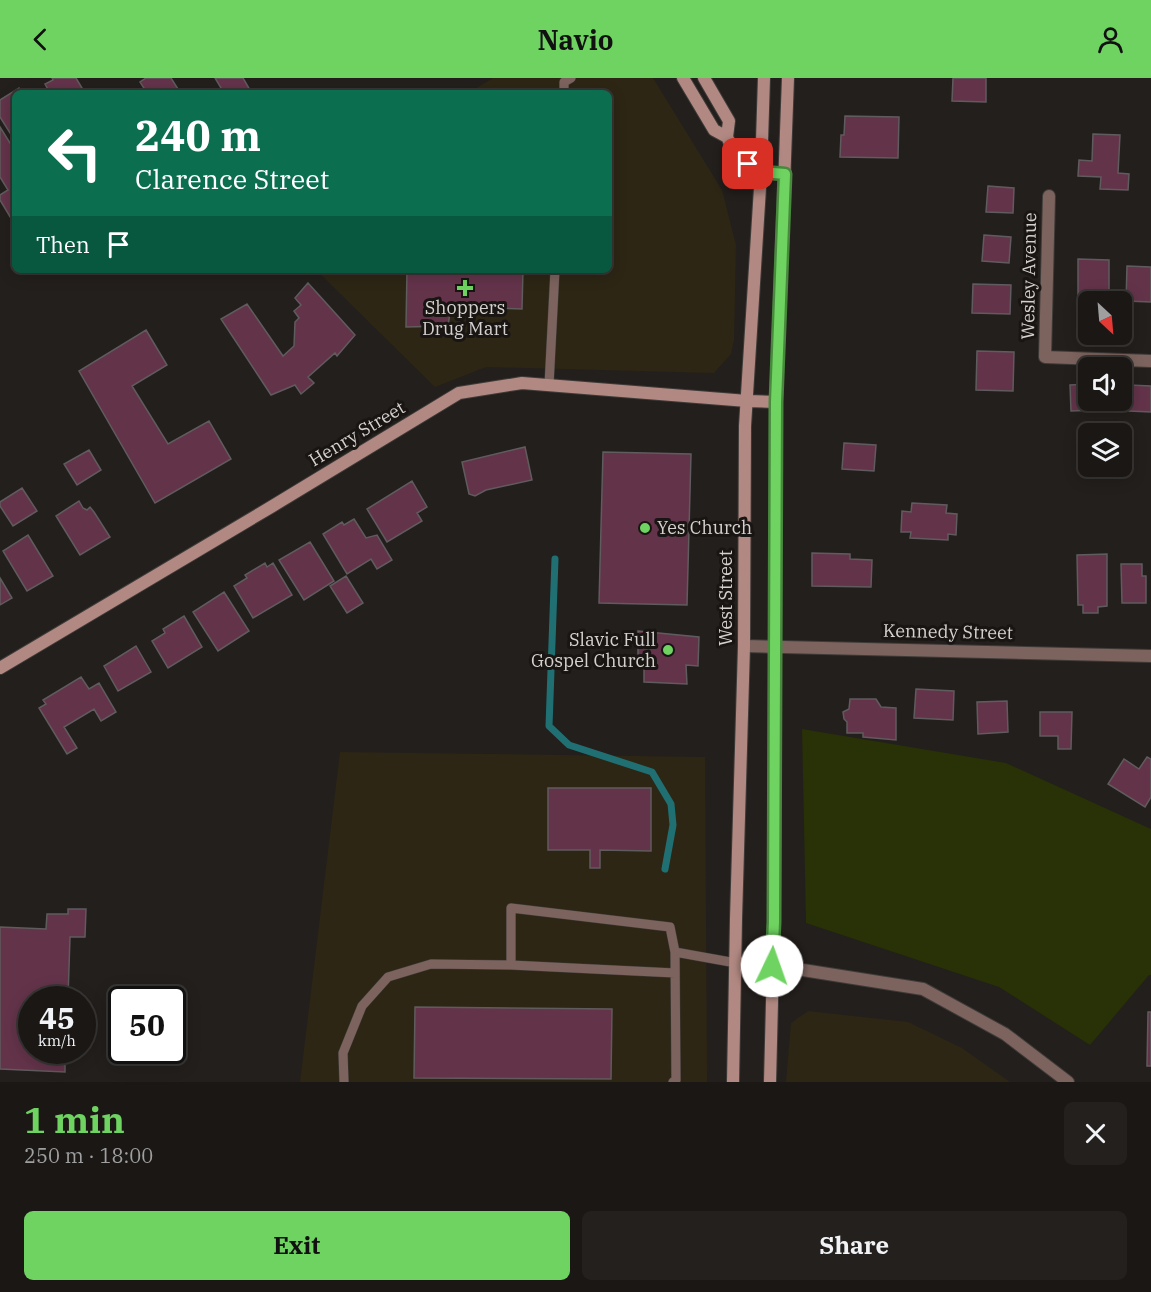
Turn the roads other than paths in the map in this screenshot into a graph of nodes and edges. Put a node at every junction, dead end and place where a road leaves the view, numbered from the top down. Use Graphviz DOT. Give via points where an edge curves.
graph roads {
  1 [pos="571,78"];
  2 [pos="683,78"];
  3 [pos="704,78"];
  4 [pos="764,78"];
  5 [pos="788,78"];
  6 [pos="564,90"];
  7 [pos="727,137"];
  8 [pos="761,172"];
  9 [pos="785,174"];
  10 [pos="1049,196"];
  11 [pos="555,273"];
  12 [pos="1151,361"];
  13 [pos="549,385"];
  14 [pos="747,401"];
  15 [pos="776,402"];
  16 [pos="744,646"];
  17 [pos="776,646"];
  18 [pos="1151,656"];
  19 [pos="0,668"];
  20 [pos="675,952"];
  21 [pos="736,963"];
  22 [pos="511,965"];
  23 [pos="772,966"];
  24 [pos="675,973"];
  25 [pos="344,1082"];
  26 [pos="673,1082"];
  27 [pos="733,1082"];
  28 [pos="770,1082"];
  29 [pos="1068,1082"];
  1 -- 6 [label="lane" via="564,82"];
  2 -- 7 [label="main road" via="714,130"];
  3 -- 7 [label="main road" via="729,121"];
  4 -- 8 [label="main road, West Street"];
  5 -- 9 [label="main road"];
  7 -- 8 [label="main road" via="736,156"];
  8 -- 9 [label="main road"];
  8 -- 14 [label="main road, West Street"];
  9 -- 15 [label="main road"];
  10 -- 12 [label="street, Wesley Avenue" via="1045,357"];
  11 -- 13 [label="lane"];
  13 -- 14 [label="main road, Henry Street"];
  13 -- 19 [label="main road, Henry Street" via="522,383 459,393"];
  14 -- 15 [label="main road, Henry Street"];
  14 -- 16 [label="main road, West Street"];
  15 -- 17 [label="main road"];
  16 -- 17 [label="street, Kennedy Street"];
  16 -- 21 [label="main road, West Street"];
  17 -- 18 [label="street, Kennedy Street"];
  17 -- 23 [label="main road"];
  20 -- 21 [label="lane"];
  20 -- 22 [label="lane" via="670,927 511,908"];
  20 -- 24 [label="lane"];
  21 -- 23 [label="street"];
  21 -- 27 [label="main road, West Street"];
  22 -- 24 [label="lane"];
  22 -- 25 [label="lane" via="431,964 388,977 362,1006 343,1053"];
  23 -- 28 [label="main road"];
  23 -- 29 [label="street" via="923,989 1005,1034"];
  24 -- 26 [label="lane"];
}
